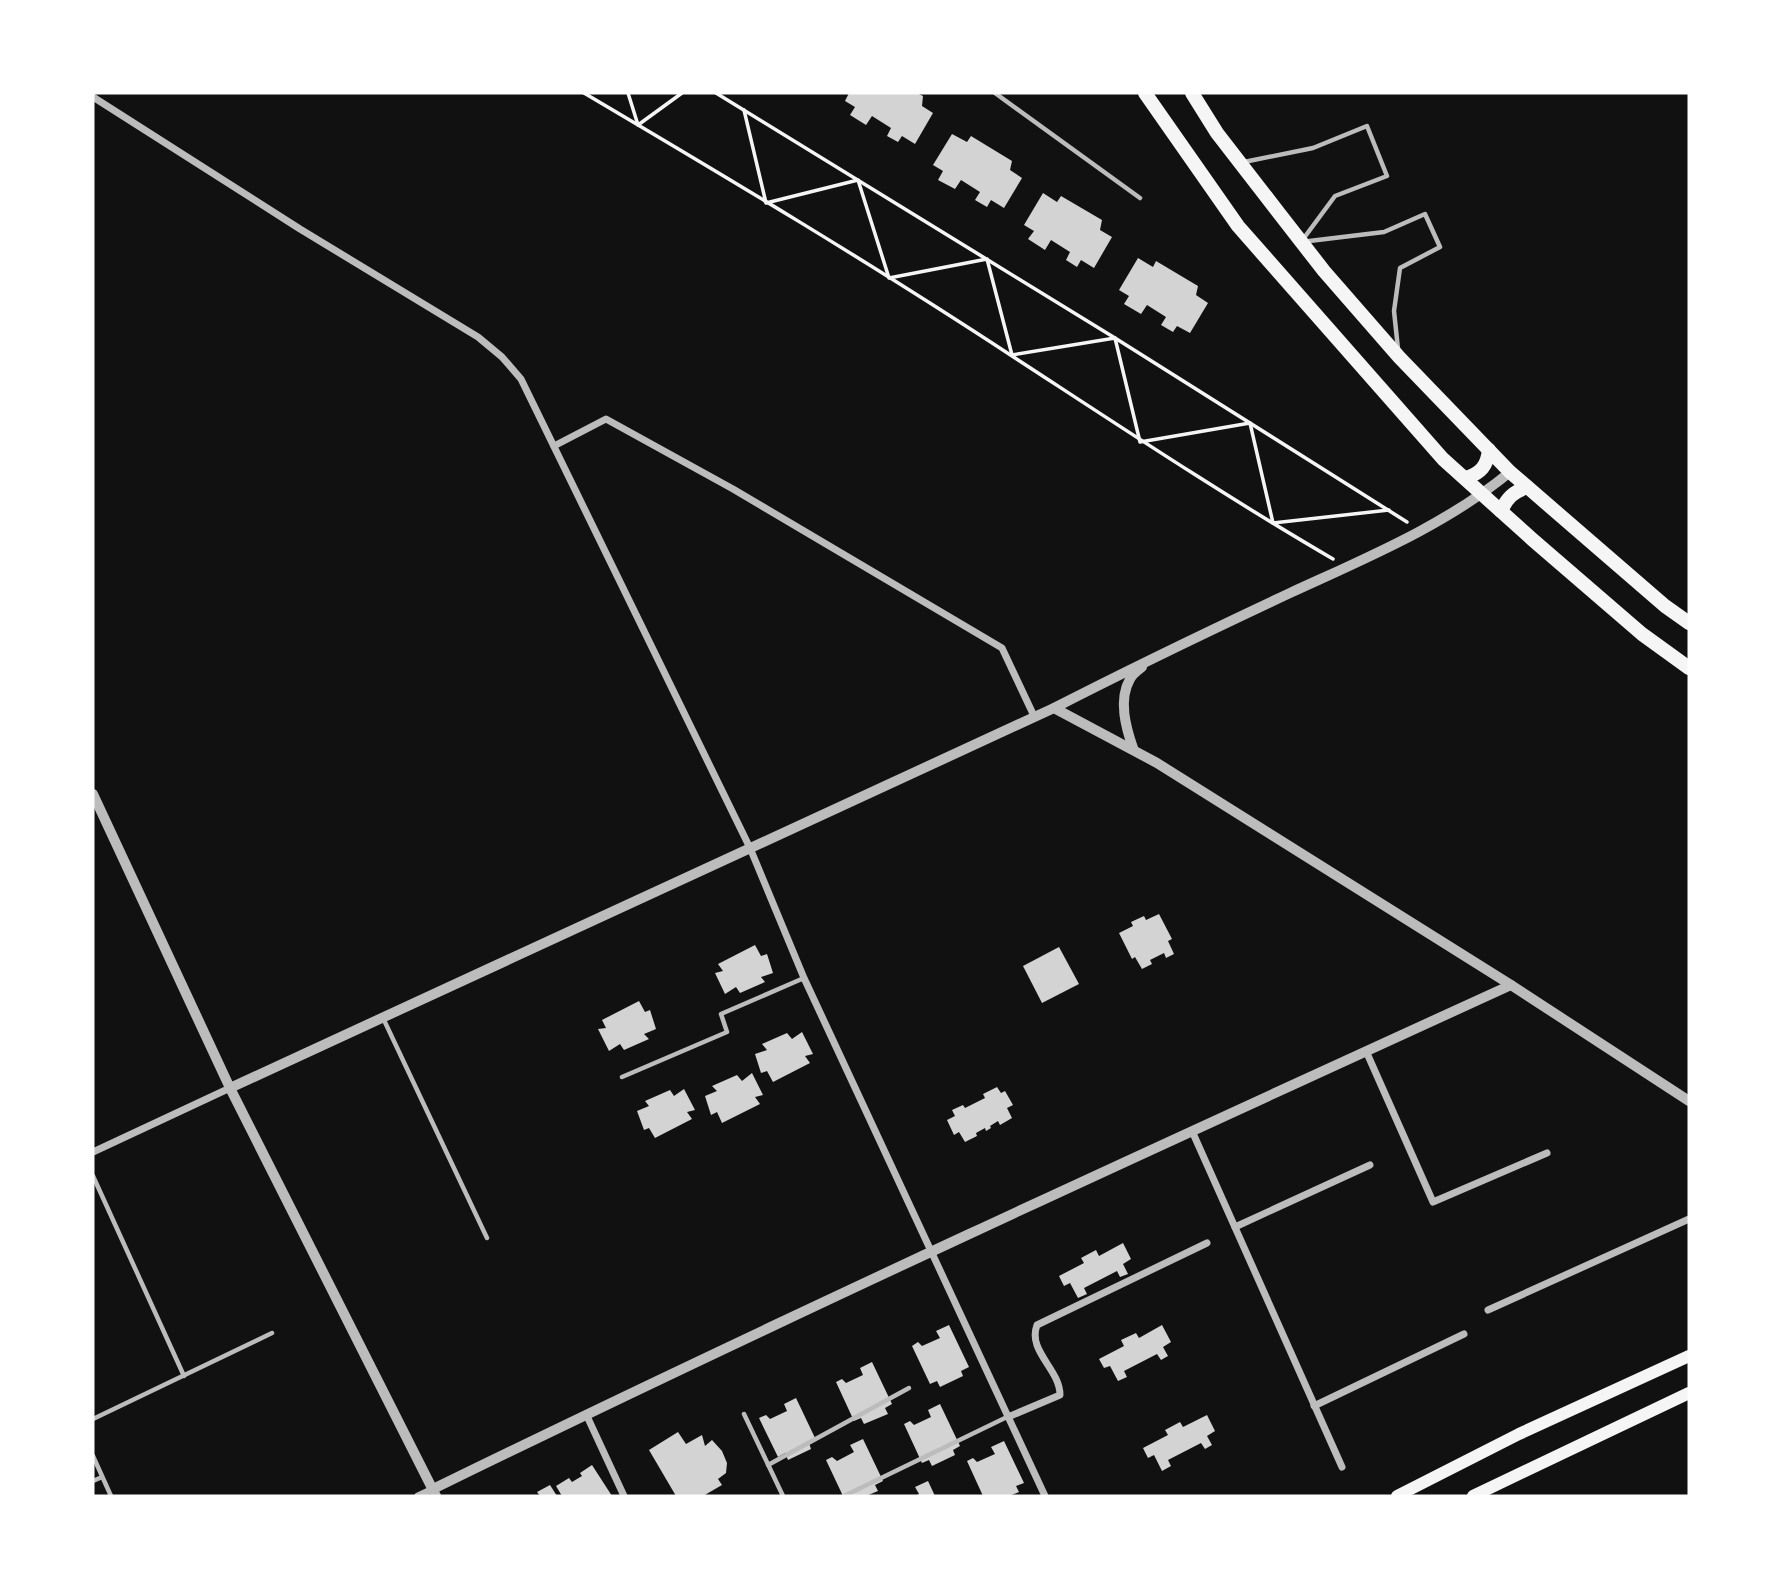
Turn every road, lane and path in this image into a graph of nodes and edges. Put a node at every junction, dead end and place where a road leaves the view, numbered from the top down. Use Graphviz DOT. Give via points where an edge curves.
graph roads {
  1 [pos="584,93"];
  2 [pos="628,93"];
  3 [pos="682,93"];
  4 [pos="716,93"];
  5 [pos="995,93"];
  6 [pos="1145,93"];
  7 [pos="1192,93"];
  8 [pos="93,97"];
  9 [pos="744,110"];
  10 [pos="638,125"];
  11 [pos="1240,163"];
  12 [pos="858,180"];
  13 [pos="1140,198"];
  14 [pos="766,204"];
  15 [pos="1301,242"];
  16 [pos="987,259"];
  17 [pos="889,278"];
  18 [pos="1115,338"];
  19 [pos="1012,355"];
  20 [pos="1399,356"];
  21 [pos="1250,423"];
  22 [pos="1140,442"];
  23 [pos="554,446"];
  24 [pos="1489,450"];
  25 [pos="1510,472"];
  26 [pos="1466,478"];
  27 [pos="1527,487"];
  28 [pos="1483,495"];
  29 [pos="1390,510"];
  30 [pos="1501,511"];
  31 [pos="1273,523"];
  32 [pos="1421,531"];
  33 [pos="1347,567"];
  34 [pos="1689,623"];
  35 [pos="1155,656"];
  36 [pos="1689,668"];
  37 [pos="1054,708"];
  38 [pos="1034,716"];
  39 [pos="1133,748"];
  40 [pos="93,794"];
  41 [pos="750,848"];
  42 [pos="804,978"];
  43 [pos="1511,985"];
  44 [pos="383,1017"];
  45 [pos="1366,1051"];
  46 [pos="622,1077"];
  47 [pos="230,1088"];
  48 [pos="1689,1101"];
  49 [pos="1192,1132"];
  50 [pos="93,1152"];
  51 [pos="1546,1153"];
  52 [pos="1370,1165"];
  53 [pos="93,1176"];
  54 [pos="1689,1219"];
  55 [pos="1235,1227"];
  56 [pos="487,1238"];
  57 [pos="1208,1243"];
  58 [pos="931,1251"];
  59 [pos="1488,1310"];
  60 [pos="272,1333"];
  61 [pos="1464,1334"];
  62 [pos="1689,1356"];
  63 [pos="184,1376"];
  64 [pos="909,1388"];
  65 [pos="1689,1393"];
  66 [pos="1314,1406"];
  67 [pos="586,1414"];
  68 [pos="744,1414"];
  69 [pos="1008,1417"];
  70 [pos="93,1419"];
  71 [pos="93,1456"];
  72 [pos="768,1465"];
  73 [pos="1342,1467"];
  74 [pos="102,1477"];
  75 [pos="93,1480"];
  76 [pos="435,1493"];
  77 [pos="111,1496"];
  78 [pos="418,1496"];
  79 [pos="624,1496"];
  80 [pos="783,1496"];
  81 [pos="844,1496"];
  82 [pos="1045,1496"];
  83 [pos="1397,1496"];
  84 [pos="1473,1496"];
  1 -- 10 [label="path"];
  2 -- 10 [label="path"];
  3 -- 10 [label="path"];
  4 -- 9 [label="path"];
  5 -- 13 [label="lane"];
  6 -- 26 [label="main road" via="1238,226 1443,459"];
  7 -- 11 [label="main road"];
  8 -- 23 [label="street" via="478,337 521,379"];
  9 -- 12 [label="path"];
  9 -- 14 [label="path"];
  10 -- 14 [label="path"];
  11 -- 15 [label="main road"];
  11 -- 15 [label="lane" via="1313,148 1367,126 1387,176 1335,196"];
  12 -- 14 [label="path"];
  12 -- 16 [label="path"];
  12 -- 17 [label="path"];
  14 -- 17 [label="path"];
  15 -- 20 [label="main road"];
  15 -- 20 [label="lane" via="1384,232 1424,214 1440,247 1400,268 1394,311"];
  16 -- 17 [label="path"];
  16 -- 18 [label="path"];
  16 -- 19 [label="path"];
  17 -- 19 [label="path"];
  18 -- 19 [label="path"];
  18 -- 21 [label="path"];
  18 -- 22 [label="path"];
  19 -- 22 [label="path"];
  20 -- 24 [label="main road"];
  21 -- 22 [label="path"];
  21 -- 29 [label="path"];
  21 -- 31 [label="path"];
  22 -- 31 [label="path"];
  23 -- 38 [label="street" via="606,419 721,483 1002,648"];
  23 -- 41 [label="street"];
  24 -- 25 [label="main road"];
  24 -- 26 [label="main road" via="1487,463 1478,474"];
  25 -- 27 [label="main road"];
  25 -- 28 [label="street"];
  26 -- 28 [label="main road"];
  27 -- 30 [label="main road" via="1515,491"];
  27 -- 34 [label="main road"];
  28 -- 30 [label="main road"];
  28 -- 32 [label="street"];
  29 -- 31 [label="path"];
  29 -- 32 [label="path"];
  30 -- 36 [label="main road" via="1642,634"];
  31 -- 33 [label="path"];
  32 -- 33 [label="street"];
  33 -- 35 [label="street"];
  35 -- 37 [label="street"];
  35 -- 39 [label="street" via="1129,680 1126,692 1126,727"];
  37 -- 38 [label="street"];
  37 -- 39 [label="street"];
  38 -- 41 [label="street"];
  39 -- 43 [label="street"];
  40 -- 47 [label="street"];
  41 -- 42 [label="street"];
  41 -- 44 [label="street"];
  42 -- 46 [label="lane" via="721,1014 727,1032"];
  42 -- 58 [label="street"];
  43 -- 45 [label="street"];
  43 -- 48 [label="street"];
  44 -- 47 [label="street"];
  44 -- 56 [label="lane"];
  45 -- 49 [label="street"];
  45 -- 51 [label="street" via="1433,1202"];
  47 -- 50 [label="street"];
  47 -- 76 [label="street"];
  49 -- 55 [label="street"];
  49 -- 58 [label="street"];
  52 -- 55 [label="street"];
  53 -- 63 [label="lane"];
  54 -- 59 [label="street"];
  55 -- 66 [label="street"];
  57 -- 69 [label="street" via="1037,1325 1034,1341 1060,1395"];
  58 -- 67 [label="street"];
  58 -- 69 [label="street"];
  60 -- 63 [label="lane"];
  61 -- 66 [label="street"];
  62 -- 83 [label="main road"];
  63 -- 70 [label="lane"];
  64 -- 72 [label="lane"];
  65 -- 84 [label="main road"];
  66 -- 73 [label="street"];
  67 -- 76 [label="street"];
  67 -- 79 [label="street"];
  68 -- 72 [label="lane"];
  69 -- 81 [label="lane"];
  69 -- 82 [label="street"];
  71 -- 74 [label="lane"];
  72 -- 80 [label="lane"];
  74 -- 75 [label="lane"];
  74 -- 77 [label="lane"];
  76 -- 78 [label="street"];
}
